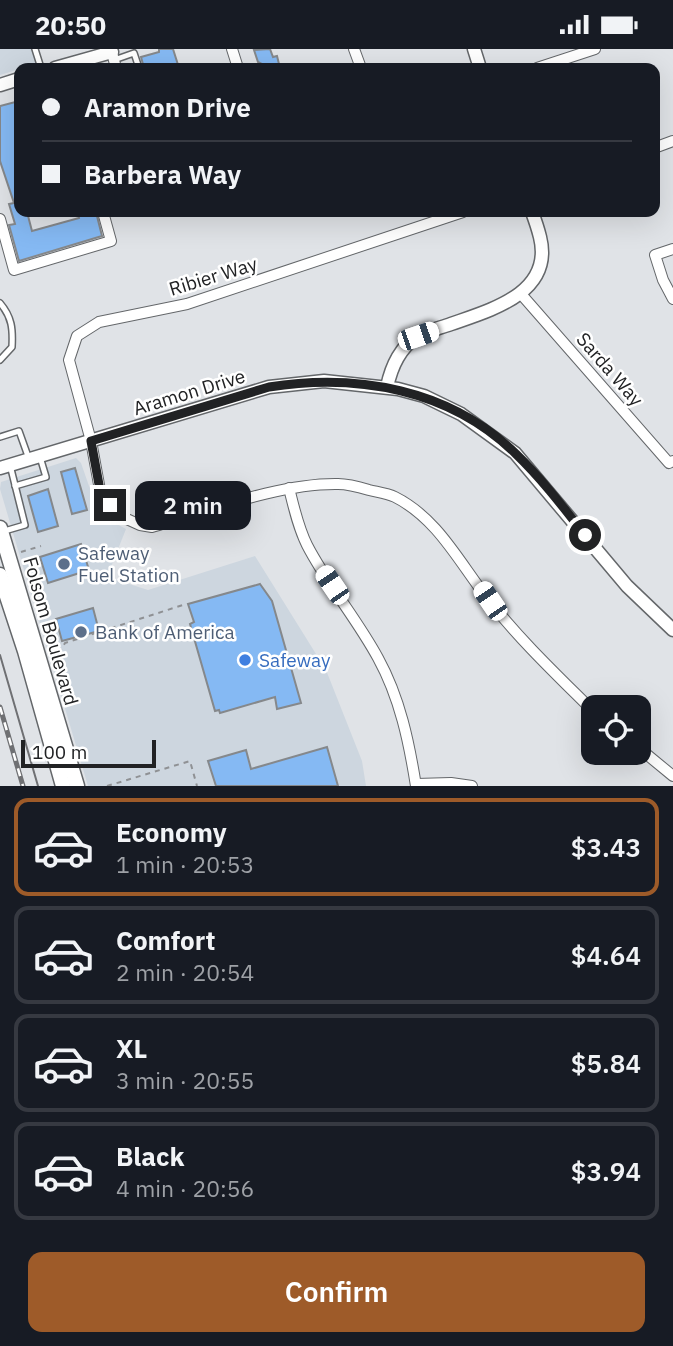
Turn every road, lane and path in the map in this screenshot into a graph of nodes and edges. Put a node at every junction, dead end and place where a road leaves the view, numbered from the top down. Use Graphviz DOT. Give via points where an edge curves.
graph roads {
  1 [pos="595,49"];
  2 [pos="113,57"];
  3 [pos="84,63"];
  4 [pos="137,63"];
  5 [pos="552,63"];
  6 [pos="104,217"];
  7 [pos="448,217"];
  8 [pos="534,217"];
  9 [pos="0,219"];
  10 [pos="673,249"];
  11 [pos="521,294"];
  12 [pos="673,299"];
  13 [pos="0,303"];
  14 [pos="0,360"];
  15 [pos="387,387"];
  16 [pos="0,436"];
  17 [pos="91,441"];
  18 [pos="34,458"];
  19 [pos="673,461"];
  20 [pos="5,466"];
  21 [pos="15,486"];
  22 [pos="289,488"];
  23 [pos="1,530"];
  24 [pos="41,546"];
  25 [pos="16,554"];
  26 [pos="0,575"];
  27 [pos="186,604"];
  28 [pos="673,630"];
  29 [pos="48,661"];
  30 [pos="581,699"];
  31 [pos="651,758"];
  32 [pos="673,776"];
  33 [pos="416,785"];
  34 [pos="63,786"];
  35 [pos="77,786"];
  36 [pos="107,786"];
  37 [pos="197,786"];
  38 [pos="472,786"];
  1 -- 5 [label="street"];
  2 -- 3 [label="street"];
  2 -- 4 [label="lane" via="134,53"];
  6 -- 9 [label="street" via="111,241 14,269"];
  7 -- 17 [label="street, Ribier Way" via="187,304 99,322 78,336 69,361"];
  8 -- 11 [label="street" via="541,238 541,261 538,273"];
  10 -- 12 [label="street" via="655,255"];
  11 -- 15 [label="street" via="418,336 394,362"];
  11 -- 19 [label="street, Sarda Way" via="669,463"];
  13 -- 14 [label="lane" via="13,330 12,347"];
  15 -- 17 [label="street, Aramon Drive" via="324,381 269,387"];
  15 -- 28 [label="street, Aramon Drive" via="424,396 461,414 515,453 627,586"];
  16 -- 18 [label="lane" via="19,431"];
  17 -- 18 [label="street, Aramon Drive"];
  17 -- 22 [label="street, Ribier Way" via="100,490 118,515 140,525 152,527"];
  18 -- 20 [label="street, Aramon Drive"];
  18 -- 21 [label="lane" via="46,477"];
  20 -- 21 [label="lane"];
  21 -- 23 [label="lane" via="25,526"];
  22 -- 30 [label="street, Ribier Way" via="341,483 394,496 421,515 506,620"];
  22 -- 33 [label="street" via="312,555 388,677 409,740"];
  23 -- 35 [label="main road, Folsom Boulevard"];
  24 -- 25 [label="path"];
  26 -- 34 [label="main road, Folsom Boulevard"];
  27 -- 29 [label="path" via="65,643 57,658"];
  31 -- 32 [label="street"];
  33 -- 38 [label="street"];
  36 -- 37 [label="path" via="190,761"];
}
